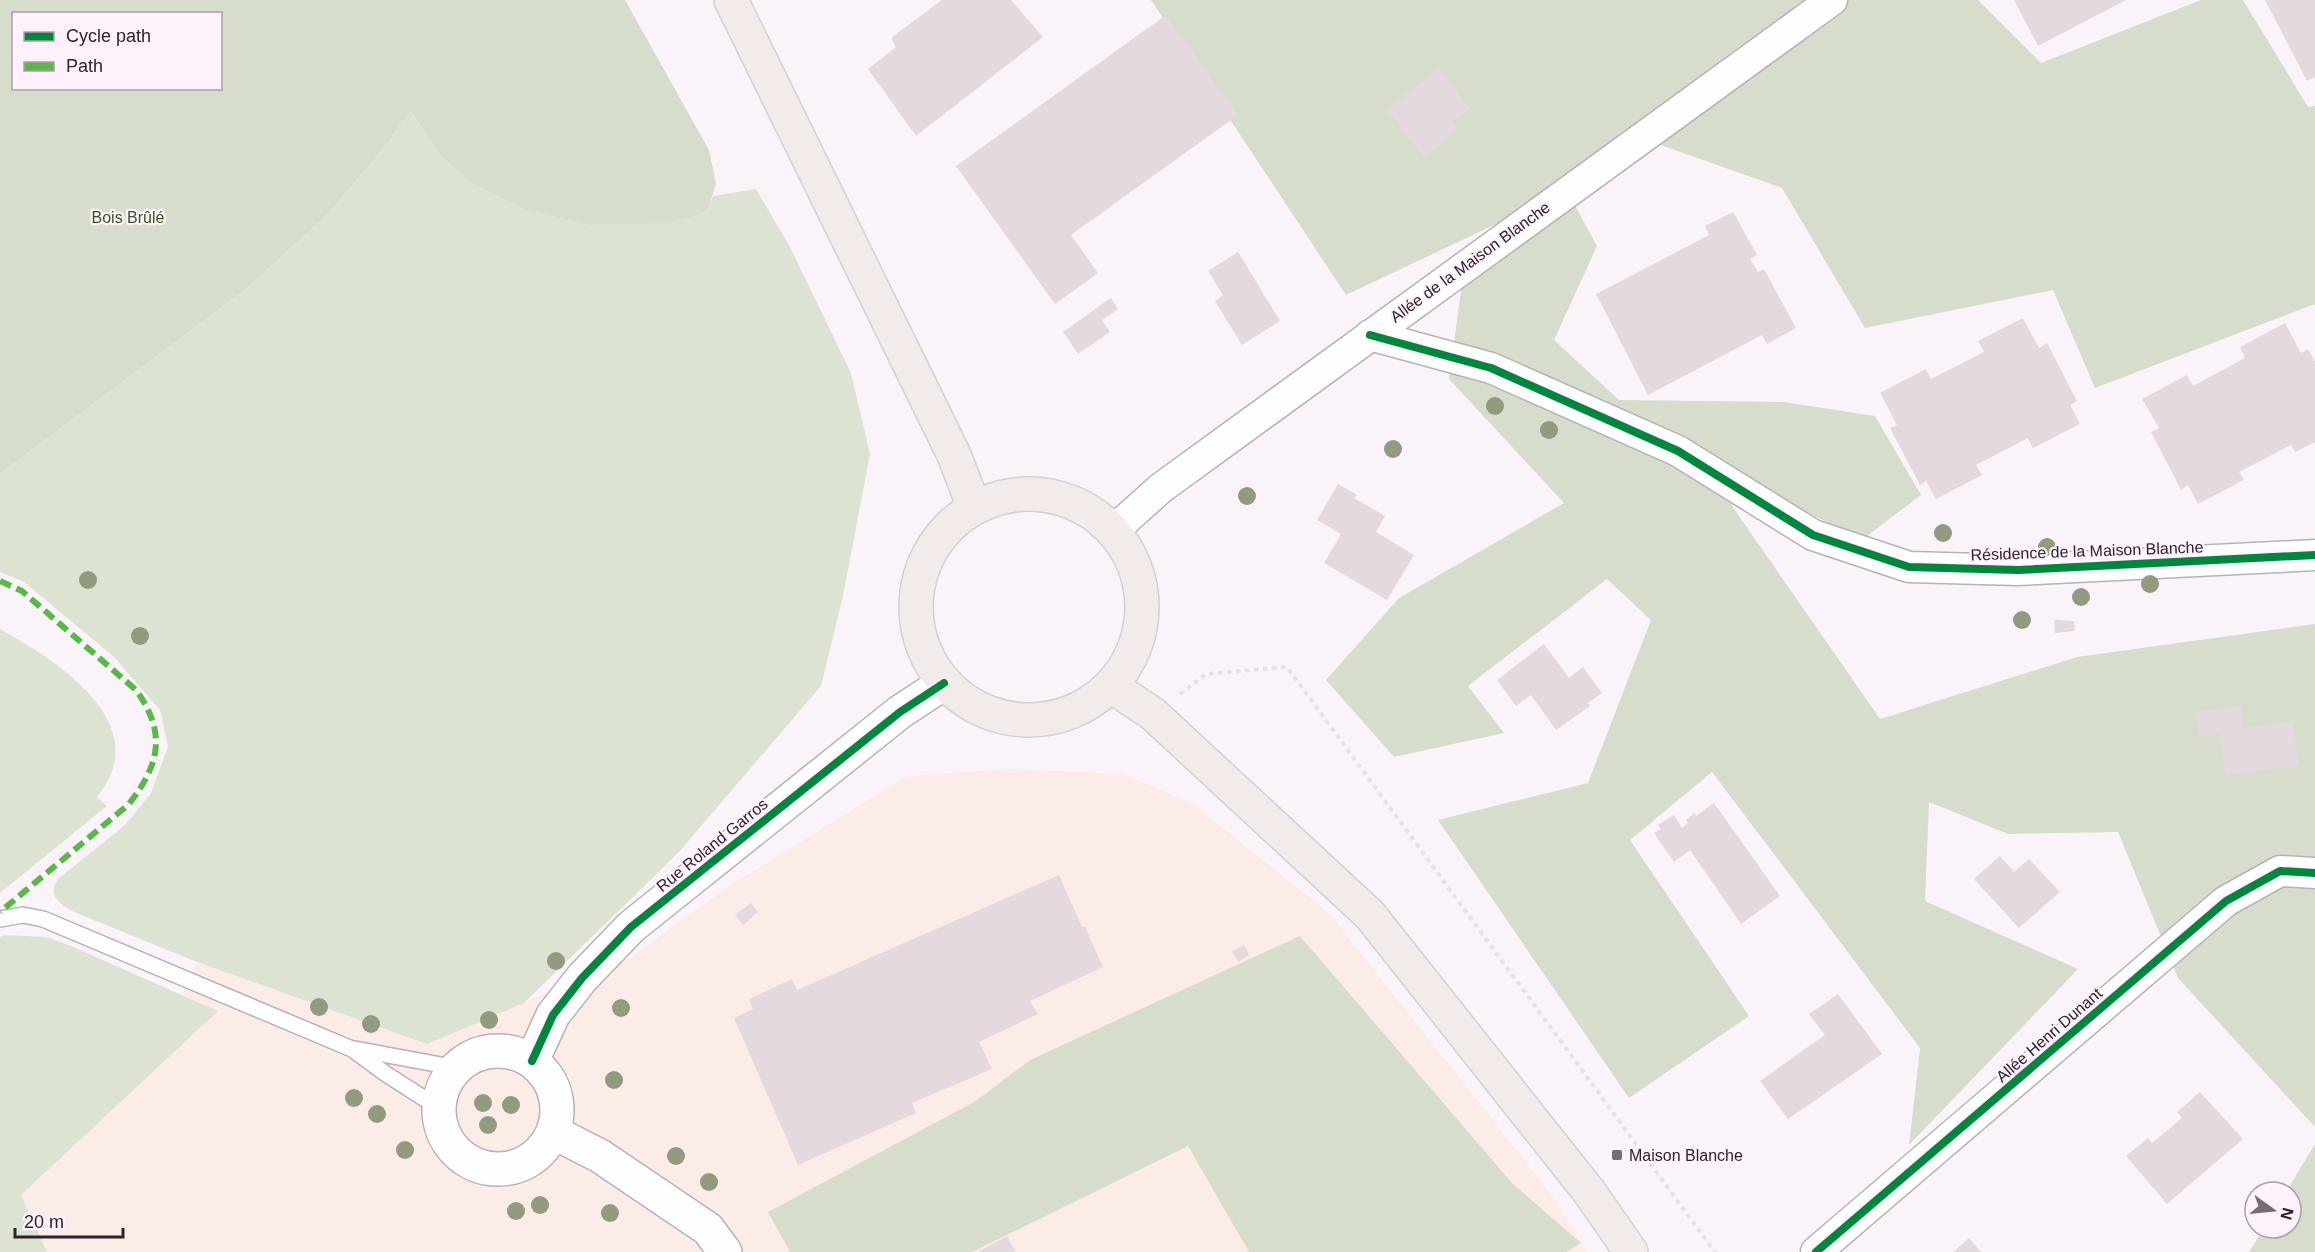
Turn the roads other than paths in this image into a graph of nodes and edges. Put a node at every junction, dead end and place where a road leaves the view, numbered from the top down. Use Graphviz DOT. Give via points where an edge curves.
graph roads {
  1 [pos="731,0"];
  2 [pos="1832,0"];
  3 [pos="1370,335"];
  4 [pos="974,507"];
  5 [pos="1113,530"];
  6 [pos="2315,555"];
  7 [pos="944,683"];
  8 [pos="1112,686"];
  9 [pos="2315,873"];
  10 [pos="0,918"];
  11 [pos="352,1049"];
  12 [pos="532,1061"];
  13 [pos="457,1068"];
  14 [pos="439,1108"];
  15 [pos="553,1132"];
  16 [pos="725,1252"];
  17 [pos="1631,1252"];
  18 [pos="1816,1252"];
  1 -- 4 [label="main road" via="954,455"];
  2 -- 3 [label="street, Allée de la Maison Blanche"];
  3 -- 5 [label="street, Allée de la Maison Blanche" via="1161,488"];
  3 -- 6 [label="street, Résidence de la Maison Blanche" via="1491,368 1678,451 1813,535 1910,567 2018,570"];
  4 -- 5 [label="main road" via="1010,494 1048,494 1084,507"];
  4 -- 7 [label="main road" via="947,527 933,546 916,588 916,622 925,655"];
  5 -- 8 [label="main road" via="1132,559 1142,591 1142,625 1131,658"];
  7 -- 8 [label="main road" via="973,707 1008,720 1046,720 1082,708"];
  7 -- 12 [label="street, Rue Roland Garros" via="900,712 631,927 553,1015"];
  8 -- 17 [label="main road" via="1153,714 1370,915 1590,1193"];
  9 -- 18 [label="street, Allée Henri Dunant" via="2280,872 2226,901"];
  10 -- 11 [label="lane" via="24,915 43,919"];
  11 -- 13 [label="lane"];
  11 -- 14 [label="lane"];
  12 -- 13 [label="street" via="513,1052 493,1051 474,1056"];
  12 -- 15 [label="street" via="546,1075 555,1093"];
  13 -- 14 [label="street" via="444,1087"];
  14 -- 15 [label="street" via="442,1129 452,1147 467,1160 486,1168 507,1168 526,1162 543,1149"];
  15 -- 16 [label="street" via="600,1156 708,1228"];
}
